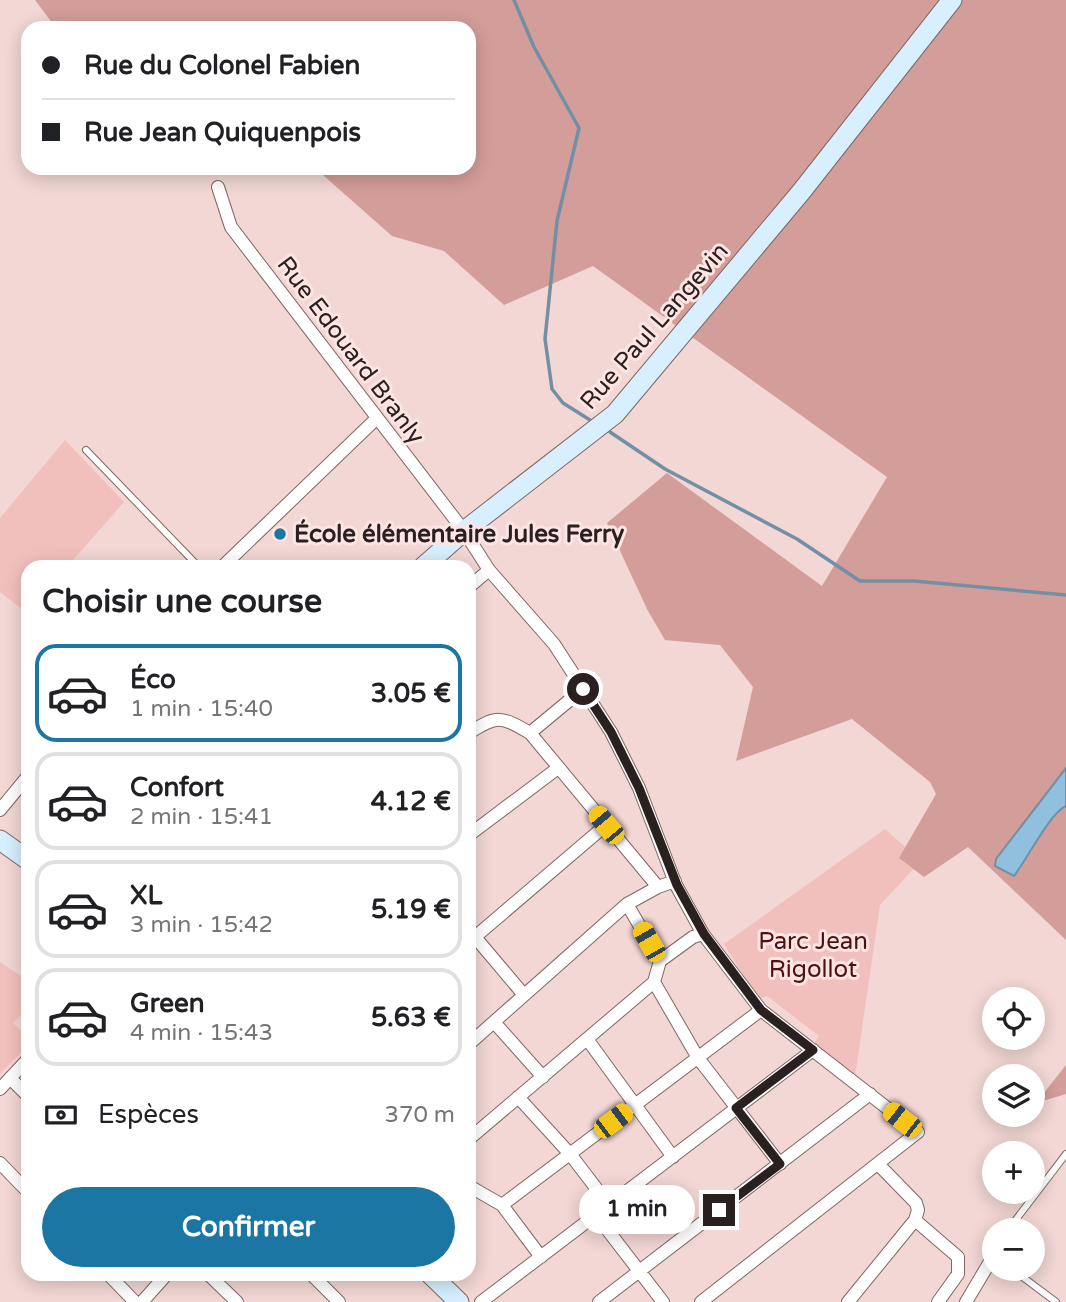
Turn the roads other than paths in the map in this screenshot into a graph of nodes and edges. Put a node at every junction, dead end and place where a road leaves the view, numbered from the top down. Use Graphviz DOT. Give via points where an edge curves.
graph roads {
  1 [pos="951,0"];
  2 [pos="219,187"];
  3 [pos="376,419"];
  4 [pos="86,450"];
  5 [pos="464,531"];
  6 [pos="192,560"];
  7 [pos="229,560"];
  8 [pos="431,560"];
  9 [pos="489,570"];
  10 [pos="476,581"];
  11 [pos="583,689"];
  12 [pos="476,728"];
  13 [pos="530,733"];
  14 [pos="558,768"];
  15 [pos="21,784"];
  16 [pos="0,810"];
  17 [pos="606,825"];
  18 [pos="476,830"];
  19 [pos="0,840"];
  20 [pos="21,855"];
  21 [pos="675,881"];
  22 [pos="658,887"];
  23 [pos="627,904"];
  24 [pos="704,934"];
  25 [pos="476,937"];
  26 [pos="476,944"];
  27 [pos="660,961"];
  28 [pos="654,982"];
  29 [pos="524,995"];
  30 [pos="761,1010"];
  31 [pos="494,1022"];
  32 [pos="476,1038"];
  33 [pos="587,1039"];
  34 [pos="813,1050"];
  35 [pos="698,1058"];
  36 [pos="21,1066"];
  37 [pos="542,1077"];
  38 [pos="10,1078"];
  39 [pos="0,1089"];
  40 [pos="21,1089"];
  41 [pos="870,1094"];
  42 [pos="518,1097"];
  43 [pos="635,1105"];
  44 [pos="736,1108"];
  45 [pos="476,1133"];
  46 [pos="570,1154"];
  47 [pos="1066,1154"];
  48 [pos="673,1157"];
  49 [pos="0,1163"];
  50 [pos="780,1164"];
  51 [pos="878,1164"];
  52 [pos="21,1185"];
  53 [pos="476,1190"];
  54 [pos="502,1205"];
  55 [pos="609,1205"];
  56 [pos="596,1215"];
  57 [pos="1017,1218"];
  58 [pos="915,1220"];
  59 [pos="541,1257"];
  60 [pos="639,1271"];
  61 [pos="982,1275"];
  62 [pos="115,1281"];
  63 [pos="161,1281"];
  64 [pos="215,1281"];
  65 [pos="318,1281"];
  66 [pos="437,1281"];
  67 [pos="1028,1281"];
  68 [pos="135,1302"];
  69 [pos="142,1302"];
  70 [pos="237,1302"];
  71 [pos="339,1302"];
  72 [pos="459,1302"];
  73 [pos="481,1302"];
  74 [pos="599,1302"];
  75 [pos="663,1302"];
  76 [pos="701,1302"];
  77 [pos="848,1302"];
  78 [pos="938,1302"];
  79 [pos="966,1302"];
  80 [pos="1056,1302"];
  1 -- 5 [label="main road, Rue Paul Langevin" via="801,192 615,414"];
  2 -- 3 [label="street, Rue Edouard Branly" via="231,227"];
  3 -- 5 [label="street, Rue Edouard Branly"];
  3 -- 7 [label="street"];
  4 -- 6 [label="lane"];
  5 -- 8 [label="main road, Rue Paul Langevin"];
  5 -- 9 [label="street, Rue Edouard Branly"];
  9 -- 10 [label="street"];
  9 -- 11 [label="street, Rue Edouard Branly" via="554,644"];
  11 -- 13 [label="street"];
  11 -- 21 [label="street, Rue Edouard Branly" via="639,788"];
  12 -- 13 [label="street" via="492,718 509,720"];
  13 -- 14 [label="street"];
  14 -- 17 [label="street"];
  14 -- 18 [label="street"];
  15 -- 16 [label="street"];
  17 -- 22 [label="street"];
  17 -- 25 [label="street"];
  19 -- 20 [label="main road"];
  21 -- 22 [label="street"];
  21 -- 24 [label="street, Rue Edouard Branly"];
  22 -- 23 [label="street"];
  23 -- 27 [label="street"];
  23 -- 29 [label="street"];
  24 -- 27 [label="street"];
  24 -- 30 [label="street, Rue Edouard Branly"];
  26 -- 29 [label="street"];
  27 -- 28 [label="street"];
  28 -- 33 [label="street"];
  28 -- 35 [label="street"];
  29 -- 31 [label="street"];
  30 -- 34 [label="street, Rue Edouard Branly"];
  30 -- 35 [label="street"];
  31 -- 32 [label="street"];
  31 -- 37 [label="street"];
  33 -- 37 [label="street"];
  33 -- 43 [label="street"];
  34 -- 41 [label="street, Rue Edouard Branly"];
  34 -- 44 [label="street"];
  35 -- 43 [label="street"];
  35 -- 44 [label="street"];
  36 -- 38 [label="street"];
  37 -- 42 [label="street"];
  38 -- 39 [label="street"];
  38 -- 40 [label="street"];
  41 -- 50 [label="street"];
  41 -- 51 [label="street, Rue Edouard Branly" via="918,1132"];
  42 -- 45 [label="street"];
  42 -- 46 [label="street"];
  43 -- 46 [label="street"];
  43 -- 48 [label="street"];
  44 -- 48 [label="street"];
  44 -- 50 [label="street"];
  46 -- 54 [label="street"];
  46 -- 55 [label="street"];
  47 -- 57 [label="lane"];
  48 -- 55 [label="street"];
  49 -- 52 [label="street"];
  50 -- 60 [label="street"];
  51 -- 58 [label="street" via="916,1203"];
  51 -- 76 [label="street"];
  53 -- 54 [label="street"];
  54 -- 59 [label="street"];
  55 -- 56 [label="street"];
  56 -- 59 [label="street"];
  56 -- 60 [label="street"];
  58 -- 77 [label="street"];
  58 -- 78 [label="street" via="958,1257 960,1265"];
  59 -- 73 [label="street"];
  60 -- 74 [label="street"];
  60 -- 75 [label="street"];
  61 -- 79 [label="street"];
  62 -- 68 [label="street"];
  63 -- 69 [label="street"];
  64 -- 70 [label="street"];
  65 -- 71 [label="street"];
  66 -- 72 [label="main road"];
  67 -- 80 [label="lane"];
}
